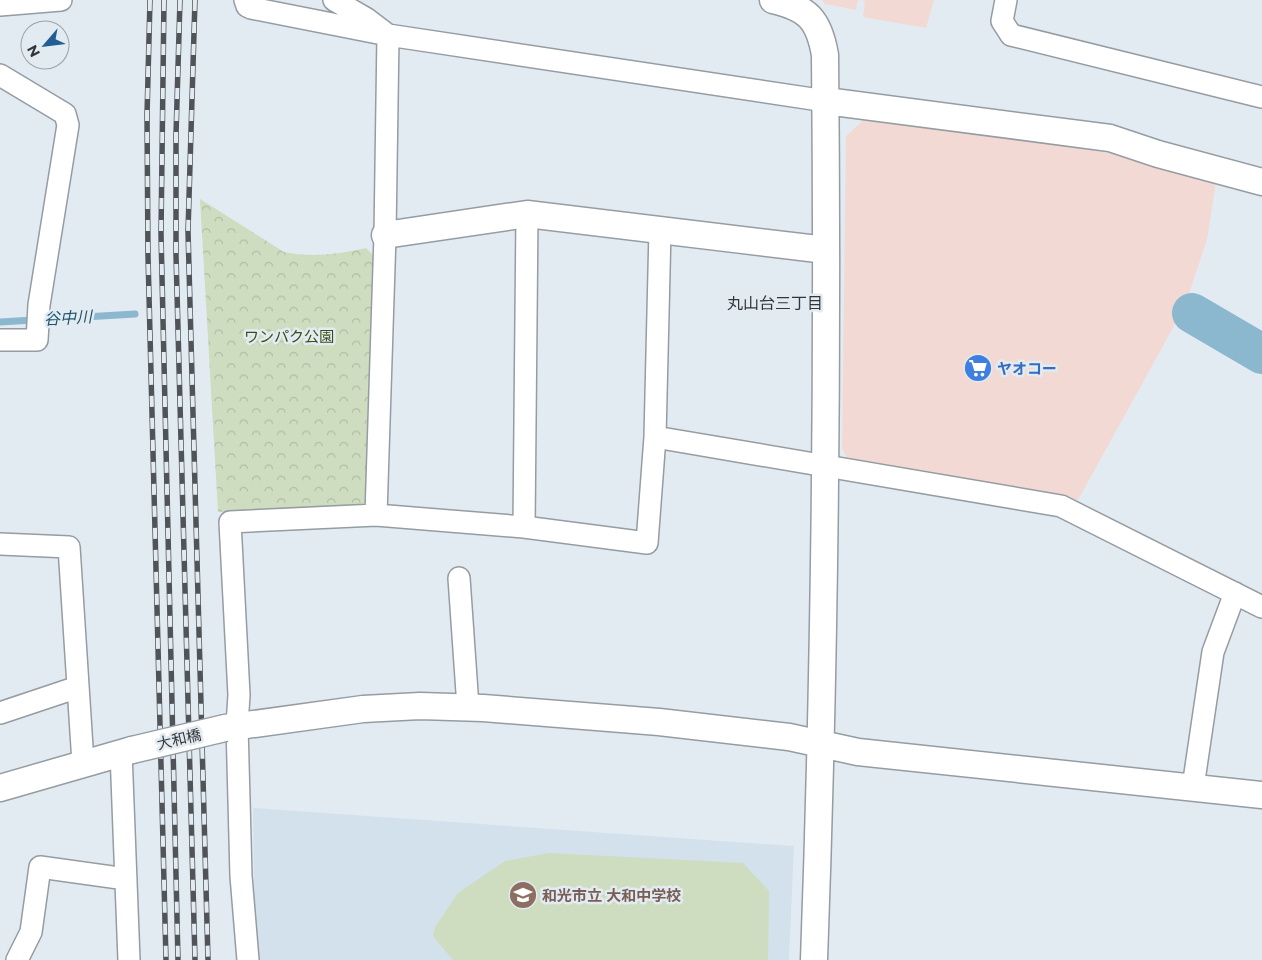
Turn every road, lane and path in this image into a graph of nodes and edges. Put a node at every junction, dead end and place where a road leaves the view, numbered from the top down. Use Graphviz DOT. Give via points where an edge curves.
graph roads {
  1 [pos="61,0"];
  2 [pos="245,0"];
  3 [pos="334,0"];
  4 [pos="773,0"];
  5 [pos="1006,0"];
  6 [pos="0,5"];
  7 [pos="388,35"];
  8 [pos="0,75"];
  9 [pos="1262,97"];
  10 [pos="826,101"];
  11 [pos="1262,182"];
  12 [pos="527,214"];
  13 [pos="660,230"];
  14 [pos="385,235"];
  15 [pos="826,250"];
  16 [pos="0,340"];
  17 [pos="655,437"];
  18 [pos="824,466"];
  19 [pos="376,515"];
  20 [pos="524,527"];
  21 [pos="0,544"];
  22 [pos="459,578"];
  23 [pos="1235,593"];
  24 [pos="1262,606"];
  25 [pos="78,687"];
  26 [pos="468,707"];
  27 [pos="0,714"];
  28 [pos="231,727"];
  29 [pos="822,745"];
  30 [pos="127,751"];
  31 [pos="83,763"];
  32 [pos="1193,787"];
  33 [pos="0,788"];
  34 [pos="1262,795"];
  35 [pos="126,879"];
  36 [pos="17,960"];
  37 [pos="129,960"];
  38 [pos="248,960"];
  39 [pos="814,960"];
  1 -- 6 [label="street"];
  2 -- 7 [label="street" via="246,6 251,8"];
  3 -- 7 [label="street"];
  4 -- 10 [label="street" via="791,4 815,22 825,55"];
  5 -- 9 [label="street" via="1002,22 1011,35"];
  7 -- 10 [label="street"];
  7 -- 14 [label="street"];
  8 -- 16 [label="street" via="65,114 68,125 39,305 37,340"];
  10 -- 11 [label="street" via="1110,138"];
  10 -- 15 [label="street"];
  12 -- 13 [label="street"];
  12 -- 14 [label="street"];
  12 -- 20 [label="street"];
  13 -- 15 [label="street"];
  13 -- 17 [label="street"];
  14 -- 19 [label="street"];
  15 -- 18 [label="street"];
  17 -- 18 [label="street"];
  17 -- 20 [label="street" via="648,542"];
  18 -- 23 [label="street" via="1061,506"];
  18 -- 29 [label="street"];
  19 -- 20 [label="street"];
  19 -- 28 [label="street" via="230,522 238,695"];
  21 -- 25 [label="street" via="69,547"];
  22 -- 26 [label="street"];
  23 -- 24 [label="street"];
  23 -- 32 [label="street" via="1213,652"];
  25 -- 27 [label="street"];
  25 -- 31 [label="street"];
  26 -- 28 [label="street, 大和橋" via="363,709"];
  26 -- 29 [label="street, 大和橋" via="659,722 790,737"];
  28 -- 30 [label="street, 大和橋, bridge"];
  28 -- 38 [label="street"];
  29 -- 32 [label="street, 大和橋" via="858,752"];
  29 -- 39 [label="street"];
  30 -- 31 [label="street, 大和橋"];
  30 -- 35 [label="street"];
  31 -- 33 [label="street, 大和橋"];
  32 -- 34 [label="street, 大和橋"];
  35 -- 36 [label="street" via="40,867 31,932"];
  35 -- 37 [label="street"];
}
